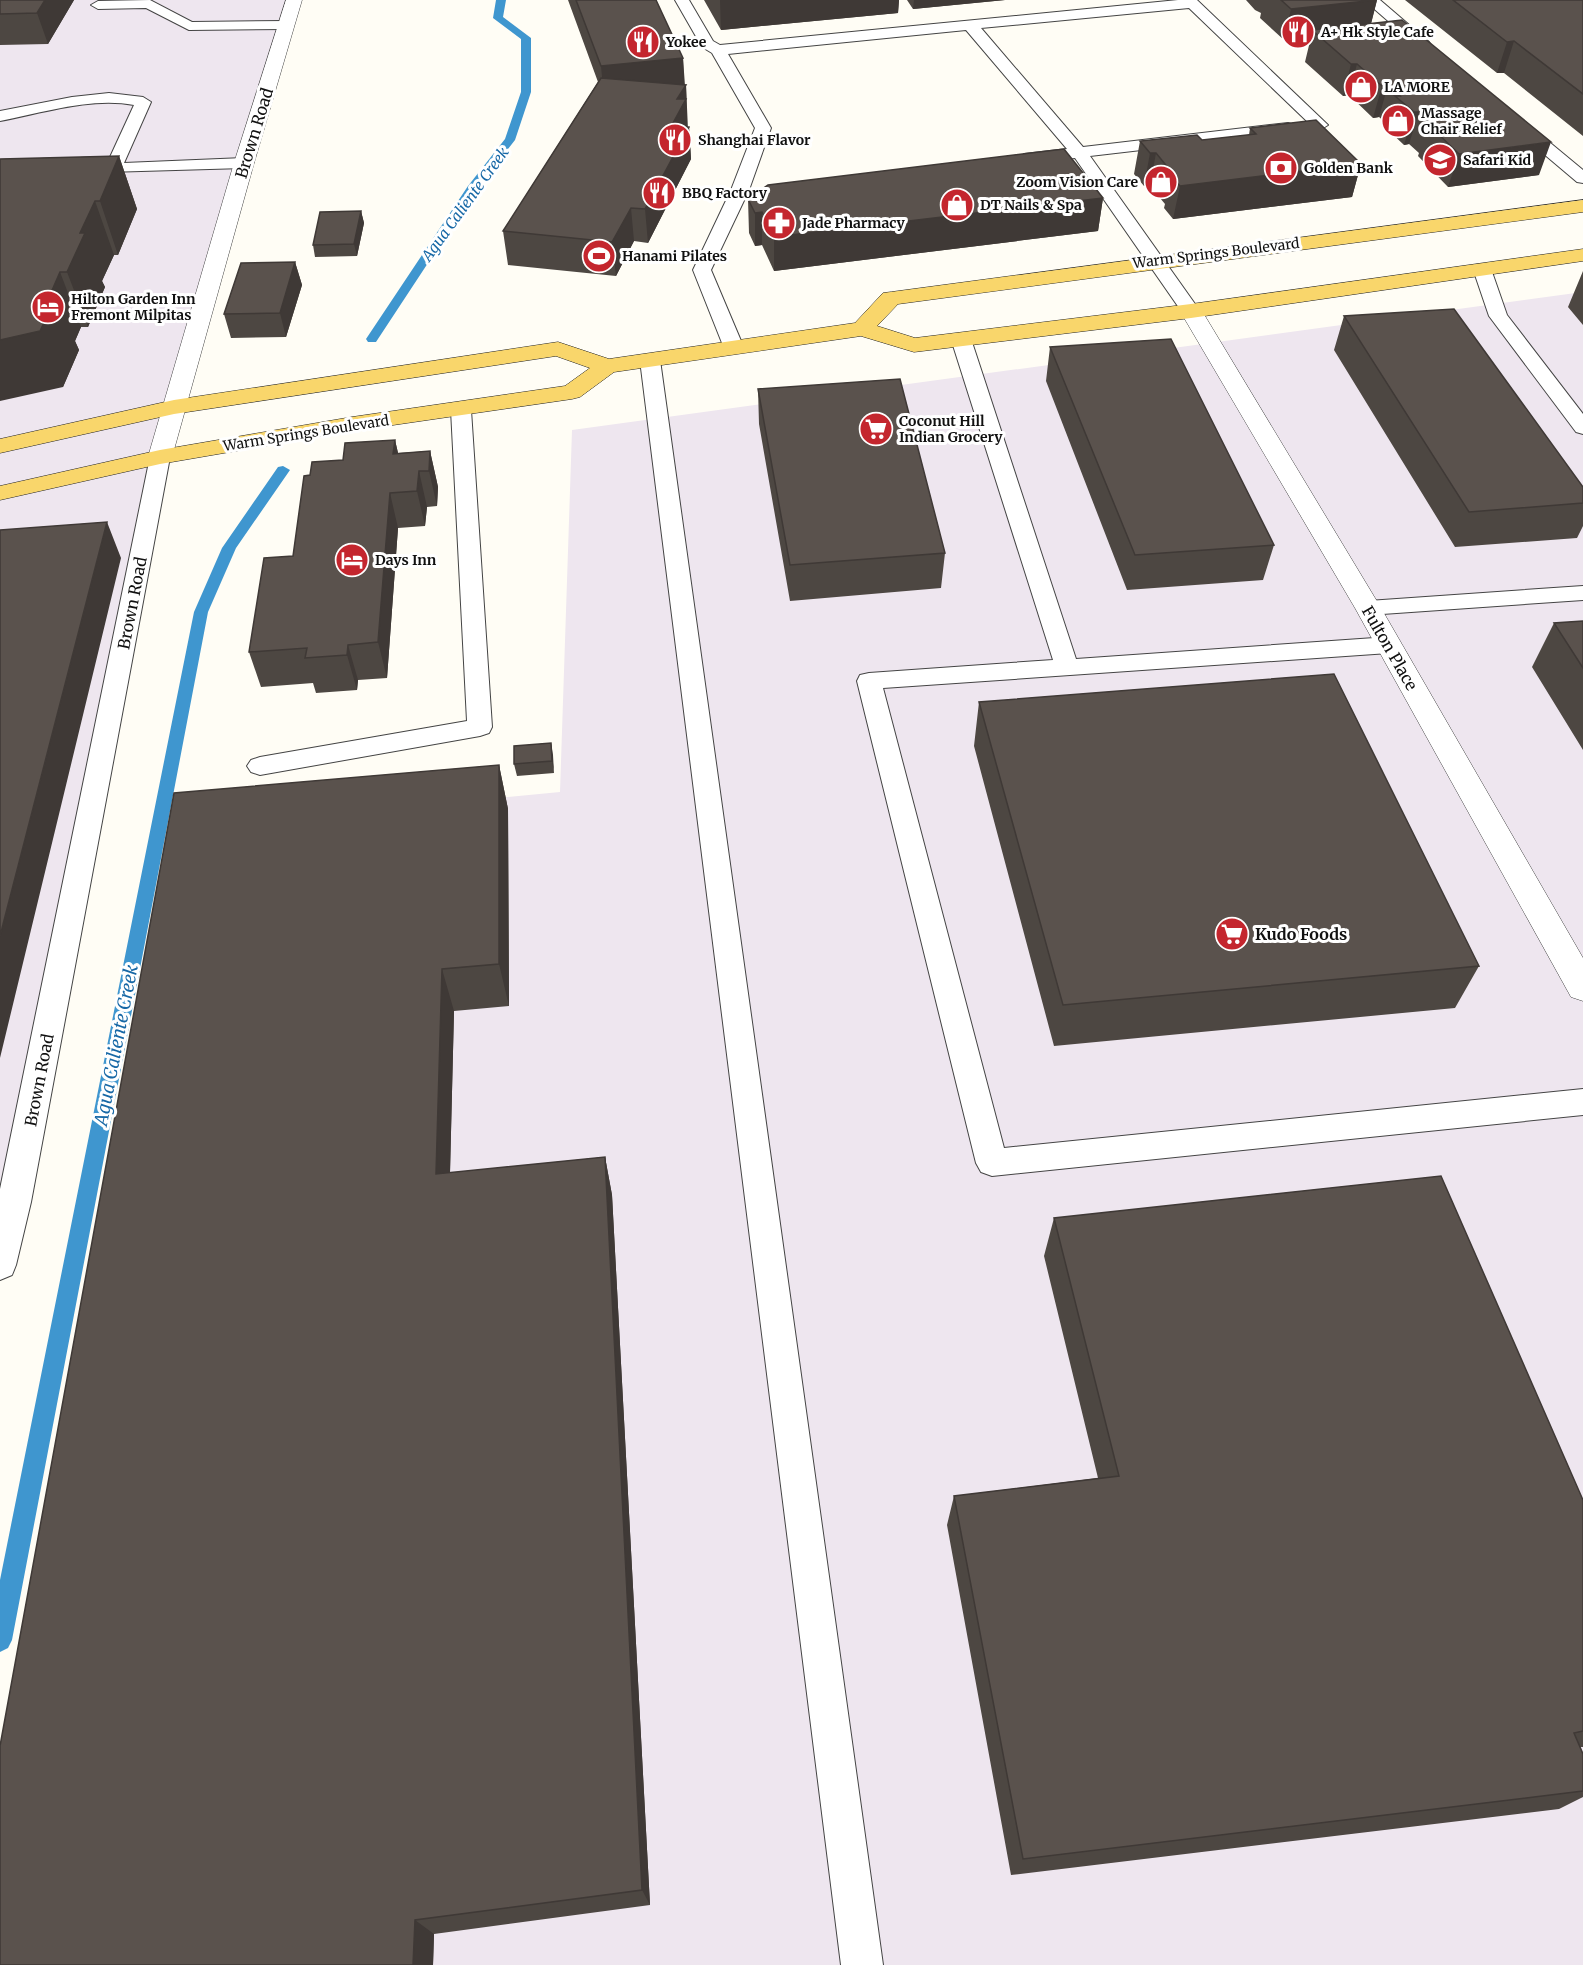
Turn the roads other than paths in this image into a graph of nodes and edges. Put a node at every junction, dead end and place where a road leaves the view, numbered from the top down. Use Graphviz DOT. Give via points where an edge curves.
graph roads {
  1 [pos="294,0"];
  2 [pos="682,0"];
  3 [pos="1371,0"];
  4 [pos="1190,2"];
  5 [pos="98,5"];
  6 [pos="287,25"];
  7 [pos="970,25"];
  8 [pos="718,50"];
  9 [pos="1432,52"];
  10 [pos="1503,111"];
  11 [pos="0,116"];
  12 [pos="1079,153"];
  13 [pos="1013,159"];
  14 [pos="244,163"];
  15 [pos="1583,178"];
  16 [pos="762,188"];
  17 [pos="740,190"];
  18 [pos="1583,206"];
  19 [pos="1583,255"];
  20 [pos="1157,261"];
  21 [pos="1482,269"];
  22 [pos="1191,311"];
  23 [pos="862,329"];
  24 [pos="961,339"];
  25 [pos="734,348"];
  26 [pos="650,360"];
  27 [pos="607,366"];
  28 [pos="174,407"];
  29 [pos="461,410"];
  30 [pos="1583,428"];
  31 [pos="0,446"];
  32 [pos="160,457"];
  33 [pos="0,493"];
  34 [pos="1583,594"];
  35 [pos="1368,608"];
  36 [pos="1389,645"];
  37 [pos="1067,667"];
  38 [pos="260,766"];
  39 [pos="1583,988"];
  40 [pos="1583,1102"];
  41 [pos="7,1203"];
  42 [pos="0,1265"];
  43 [pos="862,1965"];
  1 -- 6 [label="street, Brown Road"];
  2 -- 8 [label="lane" via="707,44"];
  3 -- 9 [label="lane"];
  4 -- 7 [label="lane"];
  4 -- 12 [label="lane" via="1320,125"];
  5 -- 6 [label="lane" via="149,3 189,27"];
  6 -- 14 [label="street, Brown Road"];
  7 -- 8 [label="lane"];
  7 -- 12 [label="lane"];
  8 -- 17 [label="lane" via="763,128"];
  10 -- 15 [label="lane"];
  11 -- 14 [label="lane" via="127,98 143,102 107,168"];
  12 -- 13 [label="lane"];
  12 -- 20 [label="lane"];
  14 -- 28 [label="street, Brown Road"];
  16 -- 17 [label="lane"];
  17 -- 25 [label="lane" via="702,270"];
  18 -- 20 [label="main road, Warm Springs Boulevard"];
  19 -- 21 [label="main road, Warm Springs Boulevard"];
  20 -- 22 [label="lane"];
  20 -- 23 [label="main road, Warm Springs Boulevard" via="891,298"];
  21 -- 22 [label="main road, Warm Springs Boulevard"];
  21 -- 30 [label="lane" via="1498,316"];
  22 -- 24 [label="main road, Warm Springs Boulevard"];
  22 -- 35 [label="street, Fulton Place"];
  23 -- 24 [label="main road, Warm Springs Boulevard" via="914,345"];
  23 -- 25 [label="main road, Warm Springs Boulevard"];
  24 -- 37 [label="lane"];
  25 -- 26 [label="main road, Warm Springs Boulevard"];
  26 -- 27 [label="main road, Warm Springs Boulevard"];
  26 -- 43 [label="lane"];
  27 -- 28 [label="main road, Warm Springs Boulevard" via="558,349"];
  27 -- 29 [label="main road, Warm Springs Boulevard" via="573,392"];
  28 -- 31 [label="main road, Warm Springs Boulevard"];
  28 -- 32 [label="street, Brown Road"];
  29 -- 32 [label="main road, Warm Springs Boulevard"];
  29 -- 38 [label="lane" via="480,727"];
  32 -- 33 [label="main road, Warm Springs Boulevard"];
  32 -- 41 [label="lane, Brown Road"];
  34 -- 35 [label="lane"];
  35 -- 36 [label="street, Fulton Place"];
  36 -- 37 [label="lane"];
  36 -- 39 [label="street, Fulton Place"];
  37 -- 40 [label="lane" via="869,681 992,1163"];
  41 -- 42 [label="lane, Brown Road"];
}
